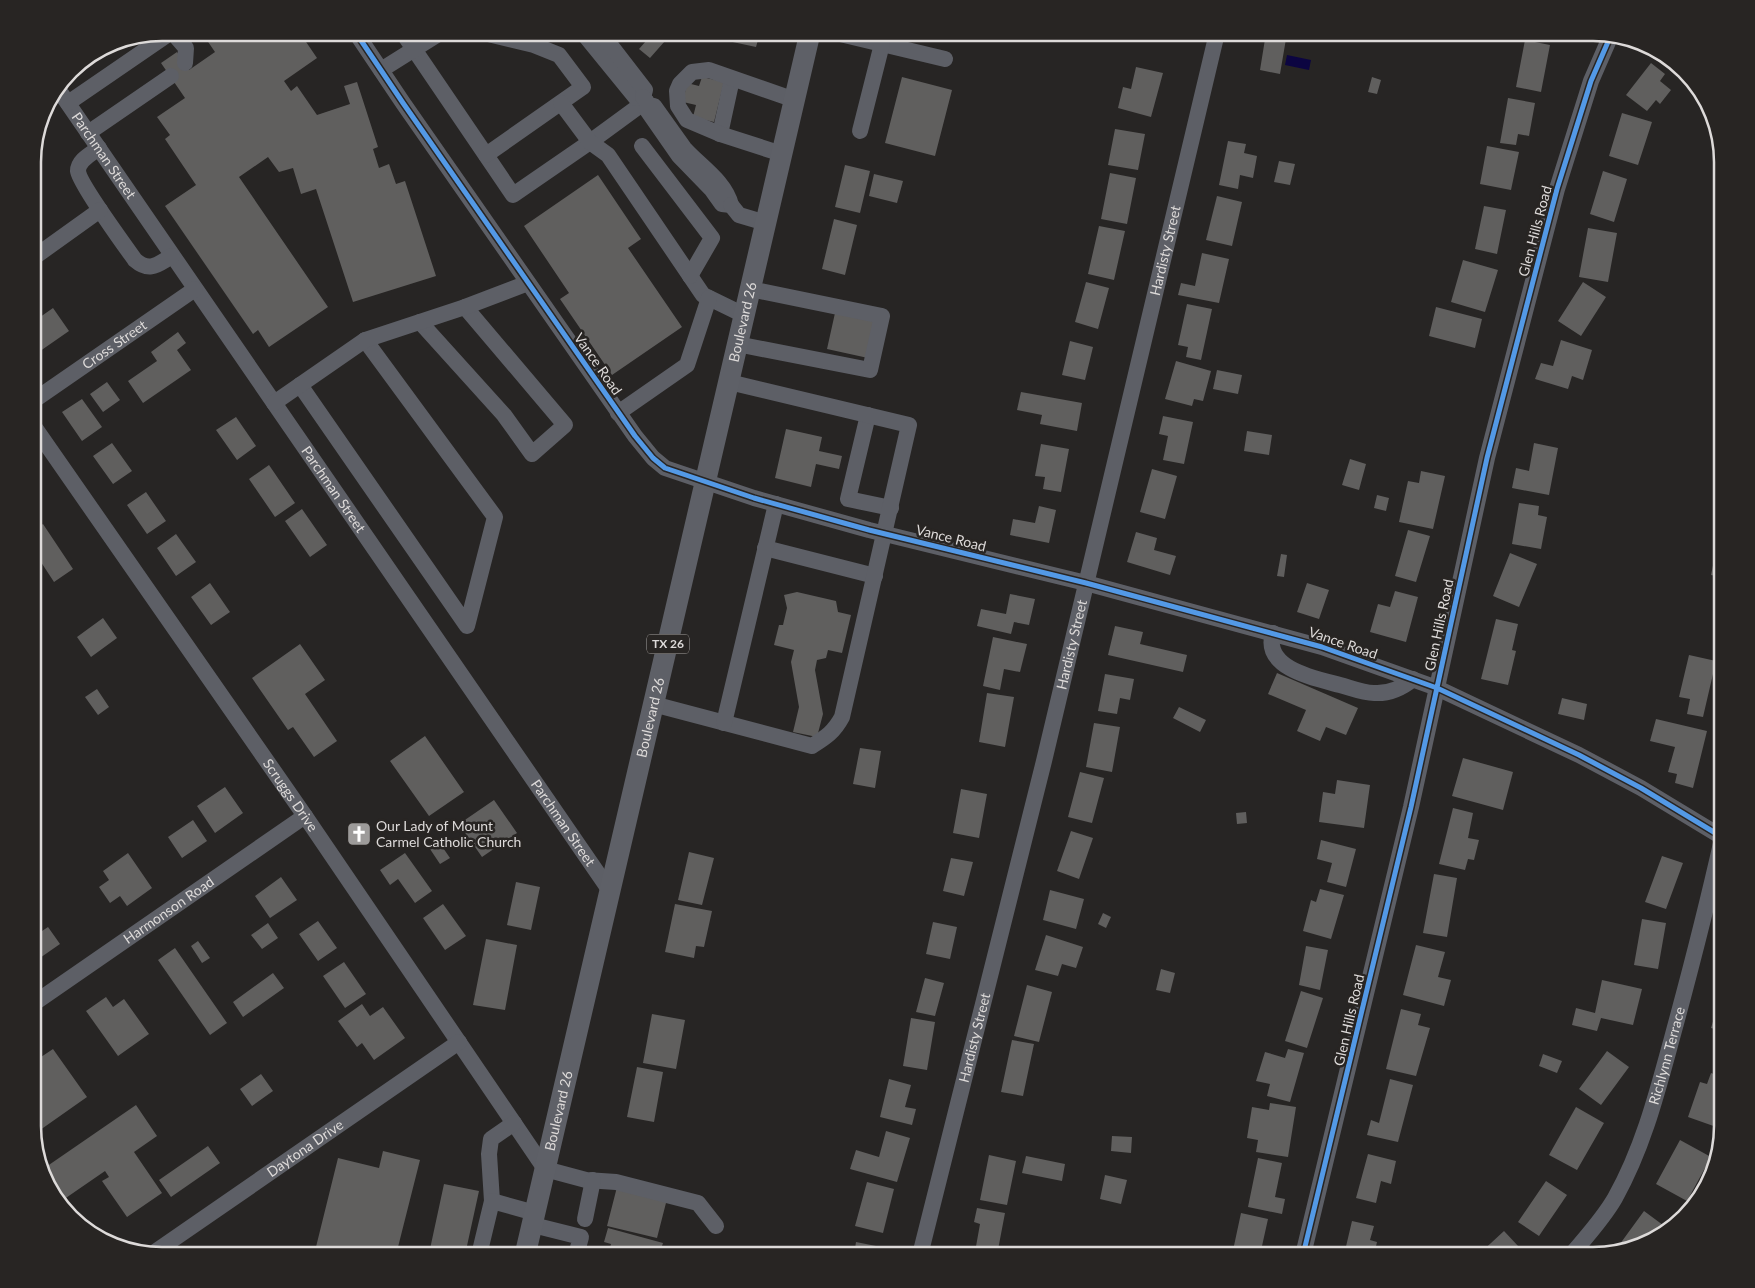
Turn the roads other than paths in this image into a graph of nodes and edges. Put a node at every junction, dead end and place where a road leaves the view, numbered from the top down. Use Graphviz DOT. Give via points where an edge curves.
graph roads {
  1 [pos="1215,41"];
  2 [pos="157,42"];
  3 [pos="180,42"];
  4 [pos="362,42"];
  5 [pos="409,42"];
  6 [pos="425,42"];
  7 [pos="521,42"];
  8 [pos="591,42"];
  9 [pos="608,42"];
  10 [pos="808,42"];
  11 [pos="872,42"];
  12 [pos="1608,42"];
  13 [pos="882,44"];
  14 [pos="414,49"];
  15 [pos="945,59"];
  16 [pos="184,63"];
  17 [pos="381,70"];
  18 [pos="170,76"];
  19 [pos="732,79"];
  20 [pos="62,95"];
  21 [pos="795,100"];
  22 [pos="646,101"];
  23 [pos="561,103"];
  24 [pos="68,104"];
  25 [pos="860,131"];
  26 [pos="88,133"];
  27 [pos="720,134"];
  28 [pos="590,142"];
  29 [pos="642,146"];
  30 [pos="99,148"];
  31 [pos="782,154"];
  32 [pos="486,155"];
  33 [pos="100,210"];
  34 [pos="766,223"];
  35 [pos="42,252"];
  36 [pos="172,256"];
  37 [pos="690,276"];
  38 [pos="528,283"];
  39 [pos="195,288"];
  40 [pos="750,289"];
  41 [pos="709,298"];
  42 [pos="465,307"];
  43 [pos="744,315"];
  44 [pos="420,322"];
  45 [pos="365,340"];
  46 [pos="737,344"];
  47 [pos="729,382"];
  48 [pos="300,385"];
  49 [pos="42,395"];
  50 [pos="274,403"];
  51 [pos="618,413"];
  52 [pos="868,415"];
  53 [pos="42,438"];
  54 [pos="705,482"];
  55 [pos="776,504"];
  56 [pos="891,508"];
  57 [pos="885,533"];
  58 [pos="765,548"];
  59 [pos="876,571"];
  60 [pos="1086,583"];
  61 [pos="1273,633"];
  62 [pos="1413,680"];
  63 [pos="1437,688"];
  64 [pos="654,704"];
  65 [pos="724,723"];
  66 [pos="306,816"];
  67 [pos="1714,833"];
  68 [pos="1714,874"];
  69 [pos="610,891"];
  70 [pos="42,998"];
  71 [pos="459,1042"];
  72 [pos="514,1123"];
  73 [pos="545,1169"];
  74 [pos="593,1180"];
  75 [pos="492,1201"];
  76 [pos="534,1219"];
  77 [pos="585,1219"];
  78 [pos="716,1226"];
  79 [pos="162,1247"];
  80 [pos="481,1247"];
  81 [pos="527,1247"];
  82 [pos="578,1247"];
  83 [pos="922,1247"];
  84 [pos="1306,1247"];
  85 [pos="1578,1247"];
  1 -- 60 [label="street, Hardisty Street"];
  2 -- 24 [label="street"];
  3 -- 16 [label="street" via="186,48"];
  4 -- 17 [label="street, Vance Road"];
  5 -- 14 [label="street"];
  6 -- 14 [label="street"];
  7 -- 23 [label="street" via="558,55 583,88"];
  8 -- 22 [label="street" via="636,98"];
  9 -- 22 [label="street" via="645,90"];
  10 -- 21 [label="main road, Boulevard 26 / TX 26"];
  11 -- 13 [label="street"];
  12 -- 63 [label="street, Glen Hills Road" via="1591,80 1557,189 1487,458"];
  13 -- 15 [label="street"];
  13 -- 25 [label="street"];
  14 -- 17 [label="street"];
  14 -- 32 [label="street"];
  17 -- 38 [label="street, Vance Road"];
  18 -- 26 [label="street"];
  19 -- 21 [label="street"];
  19 -- 27 [label="street"];
  19 -- 27 [label="street" via="710,70 699,70 685,78 677,91 678,106 684,117"];
  20 -- 24 [label="street, Parchman Street"];
  21 -- 31 [label="main road, Boulevard 26 / TX 26"];
  22 -- 28 [label="street"];
  22 -- 34 [label="street" via="648,110 679,156 722,204 730,205 739,215"];
  23 -- 28 [label="street"];
  23 -- 32 [label="street"];
  24 -- 26 [label="street, Parchman Street"];
  26 -- 30 [label="street, Parchman Street"];
  27 -- 31 [label="street"];
  28 -- 32 [label="street" via="513,195"];
  28 -- 37 [label="street" via="608,155"];
  29 -- 37 [label="street" via="712,238"];
  30 -- 33 [label="street" via="82,161 78,171"];
  30 -- 36 [label="street, Parchman Street"];
  31 -- 34 [label="main road, Boulevard 26 / TX 26"];
  33 -- 35 [label="street"];
  33 -- 36 [label="street" via="142,266 156,265"];
  34 -- 40 [label="main road, Boulevard 26 / TX 26"];
  36 -- 39 [label="street, Parchman Street"];
  37 -- 41 [label="street" via="703,295"];
  38 -- 42 [label="street"];
  38 -- 51 [label="street, Vance Road"];
  39 -- 49 [label="street, Cross Street"];
  39 -- 50 [label="street, Parchman Street"];
  40 -- 43 [label="main road, Boulevard 26 / TX 26"];
  40 -- 46 [label="street" via="882,316 870,370"];
  41 -- 43 [label="street"];
  41 -- 51 [label="street" via="687,365"];
  42 -- 44 [label="street"];
  42 -- 44 [label="street" via="565,425 532,454 504,415"];
  43 -- 46 [label="main road, Boulevard 26 / TX 26"];
  44 -- 45 [label="street"];
  45 -- 48 [label="street"];
  45 -- 48 [label="street" via="495,518 468,626"];
  46 -- 47 [label="main road, Boulevard 26 / TX 26"];
  47 -- 52 [label="street"];
  47 -- 54 [label="main road, Boulevard 26 / TX 26"];
  48 -- 50 [label="street"];
  50 -- 69 [label="street, Parchman Street"];
  51 -- 54 [label="street, Vance Road" via="664,468"];
  52 -- 56 [label="street" via="909,425"];
  52 -- 56 [label="street" via="848,499"];
  53 -- 66 [label="street, Scruggs Drive"];
  54 -- 55 [label="street, Vance Road"];
  54 -- 64 [label="main road, Boulevard 26 / TX 26"];
  55 -- 57 [label="street, Vance Road"];
  55 -- 58 [label="street"];
  56 -- 57 [label="street"];
  57 -- 59 [label="street"];
  57 -- 60 [label="street, Vance Road"];
  58 -- 59 [label="street"];
  58 -- 65 [label="street"];
  59 -- 65 [label="street" via="842,717 836,728 812,746"];
  60 -- 61 [label="street, Vance Road"];
  60 -- 83 [label="street, Hardisty Street"];
  61 -- 62 [label="street, Vance Road"];
  61 -- 62 [label="street" via="1271,644 1274,652 1298,674 1373,694 1397,689"];
  62 -- 63 [label="street, Vance Road"];
  63 -- 67 [label="street, Vance Road" via="1578,755 1641,788"];
  63 -- 84 [label="street, Glen Hills Road"];
  64 -- 65 [label="street"];
  64 -- 69 [label="main road, Boulevard 26 / TX 26"];
  66 -- 70 [label="street, Harmonson Road"];
  66 -- 71 [label="street, Scruggs Drive"];
  68 -- 85 [label="street, Richlynn Terrace" via="1699,941 1651,1114 1614,1200"];
  69 -- 73 [label="main road, Boulevard 26 / TX 26"];
  71 -- 72 [label="street, Scruggs Drive"];
  71 -- 79 [label="street, Daytona Drive"];
  72 -- 73 [label="street, Scruggs Drive"];
  72 -- 75 [label="street" via="492,1140 489,1154"];
  73 -- 74 [label="street"];
  73 -- 76 [label="main road, Boulevard 26 / TX 26"];
  74 -- 77 [label="street"];
  74 -- 78 [label="street" via="616,1182 698,1203"];
  75 -- 76 [label="street"];
  75 -- 80 [label="street"];
  76 -- 81 [label="main road, Boulevard 26 / TX 26"];
  76 -- 82 [label="street" via="581,1237"];
}
